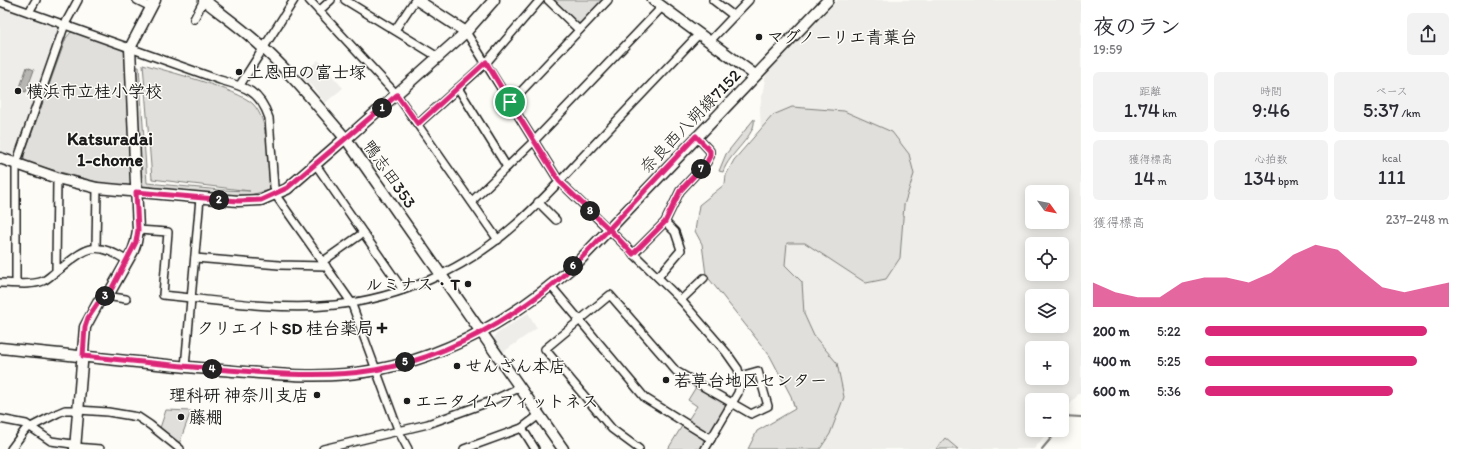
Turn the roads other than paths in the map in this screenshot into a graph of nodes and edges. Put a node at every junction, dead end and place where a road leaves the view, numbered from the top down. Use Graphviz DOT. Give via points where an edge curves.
graph roads {
  1 [pos="36,0"];
  2 [pos="78,0"];
  3 [pos="137,0"];
  4 [pos="204,0"];
  5 [pos="294,0"];
  6 [pos="309,0"];
  7 [pos="331,0"];
  8 [pos="345,0"];
  9 [pos="416,0"];
  10 [pos="494,0"];
  11 [pos="540,0"];
  12 [pos="548,0"];
  13 [pos="608,0"];
  14 [pos="653,0"];
  15 [pos="713,0"];
  16 [pos="749,0"];
  17 [pos="828,0"];
  18 [pos="0,2"];
  19 [pos="153,4"];
  20 [pos="662,7"];
  21 [pos="319,11"];
  22 [pos="29,12"];
  23 [pos="734,16"];
  24 [pos="194,18"];
  25 [pos="65,24"];
  26 [pos="395,30"];
  27 [pos="579,30"];
  28 [pos="466,32"];
  29 [pos="698,35"];
  30 [pos="710,42"];
  31 [pos="130,48"];
  32 [pos="264,49"];
  33 [pos="438,57"];
  34 [pos="486,62"];
  35 [pos="755,75"];
  36 [pos="240,85"];
  37 [pos="458,88"];
  38 [pos="397,95"];
  39 [pos="510,102"];
  40 [pos="418,124"];
  41 [pos="696,136"];
  42 [pos="346,140"];
  43 [pos="534,142"];
  44 [pos="0,158"];
  45 [pos="16,164"];
  46 [pos="316,165"];
  47 [pos="507,167"];
  48 [pos="57,178"];
  49 [pos="559,181"];
  50 [pos="97,188"];
  51 [pos="136,192"];
  52 [pos="277,193"];
  53 [pos="200,198"];
  54 [pos="472,201"];
  55 [pos="538,202"];
  56 [pos="556,220"];
  57 [pos="665,222"];
  58 [pos="609,229"];
  59 [pos="138,230"];
  60 [pos="363,233"];
  61 [pos="498,240"];
  62 [pos="96,247"];
  63 [pos="633,254"];
  64 [pos="195,258"];
  65 [pos="126,260"];
  66 [pos="324,264"];
  67 [pos="56,271"];
  68 [pos="441,276"];
  69 [pos="658,277"];
  70 [pos="704,278"];
  71 [pos="0,283"];
  72 [pos="16,283"];
  73 [pos="551,286"];
  74 [pos="403,290"];
  75 [pos="105,296"];
  76 [pos="191,298"];
  77 [pos="126,300"];
  78 [pos="681,300"];
  79 [pos="351,302"];
  80 [pos="579,320"];
  81 [pos="481,332"];
  82 [pos="0,348"];
  83 [pos="83,356"];
  84 [pos="185,367"];
  85 [pos="376,370"];
  86 [pos="740,376"];
  87 [pos="519,388"];
  88 [pos="731,403"];
  89 [pos="78,410"];
  90 [pos="539,415"];
  91 [pos="0,419"];
  92 [pos="30,428"];
  93 [pos="522,428"];
  94 [pos="399,432"];
  95 [pos="711,439"];
  96 [pos="75,448"];
  97 [pos="176,448"];
  98 [pos="11,449"];
  99 [pos="100,449"];
  100 [pos="323,449"];
  101 [pos="408,449"];
  102 [pos="464,449"];
  103 [pos="535,449"];
  104 [pos="563,449"];
  105 [pos="639,449"];
  106 [pos="705,449"];
  1 -- 22 [label="street"];
  2 -- 25 [label="street"];
  3 -- 19 [label="street"];
  4 -- 24 [label="street"];
  4 -- 32 [label="street, 鴨志田353 / 鴨志田353"];
  5 -- 32 [label="street"];
  6 -- 21 [label="street"];
  7 -- 21 [label="street"];
  8 -- 26 [label="street"];
  9 -- 26 [label="street"];
  9 -- 28 [label="street"];
  10 -- 28 [label="street"];
  11 -- 34 [label="street"];
  12 -- 27 [label="street"];
  13 -- 27 [label="street"];
  14 -- 20 [label="street"];
  15 -- 23 [label="street"];
  16 -- 23 [label="street"];
  17 -- 35 [label="street, 奈良西八朔線7152"];
  18 -- 22 [label="street"];
  19 -- 31 [label="street"];
  20 -- 29 [label="street"];
  20 -- 43 [label="street"];
  21 -- 38 [label="street"];
  22 -- 25 [label="street"];
  23 -- 30 [label="street"];
  25 -- 31 [label="street"];
  25 -- 45 [label="street"];
  26 -- 33 [label="street"];
  27 -- 39 [label="street"];
  28 -- 33 [label="street"];
  28 -- 34 [label="street"];
  29 -- 30 [label="street"];
  29 -- 49 [label="street"];
  30 -- 35 [label="street"];
  31 -- 36 [label="street"];
  31 -- 51 [label="street"];
  32 -- 36 [label="street"];
  32 -- 42 [label="street, 鴨志田353 / 鴨志田353" via="313,99"];
  33 -- 38 [label="street"];
  34 -- 37 [label="street"];
  34 -- 39 [label="street"];
  35 -- 41 [label="street, 奈良西八朔線7152"];
  36 -- 52 [label="street" via="258,96 266,107 274,187"];
  37 -- 40 [label="street"];
  37 -- 47 [label="street"];
  38 -- 40 [label="street"];
  38 -- 42 [label="street"];
  39 -- 43 [label="street"];
  40 -- 54 [label="street"];
  41 -- 57 [label="street" via="710,151 710,156 680,191"];
  41 -- 58 [label="street, 奈良西八朔線7152"];
  42 -- 46 [label="street" via="340,142"];
  42 -- 68 [label="street, 鴨志田353 / 鴨志田353"];
  43 -- 47 [label="street"];
  43 -- 49 [label="street"];
  44 -- 45 [label="street"];
  45 -- 48 [label="street"];
  45 -- 72 [label="street"];
  46 -- 52 [label="street"];
  46 -- 60 [label="street"];
  47 -- 54 [label="street"];
  48 -- 50 [label="street"];
  48 -- 67 [label="street"];
  49 -- 55 [label="street"];
  49 -- 58 [label="street"];
  50 -- 51 [label="street"];
  50 -- 62 [label="street"];
  51 -- 53 [label="street"];
  51 -- 59 [label="street"];
  52 -- 53 [label="street" via="261,200"];
  52 -- 66 [label="street" via="277,197"];
  53 -- 64 [label="street"];
  54 -- 61 [label="street"];
  55 -- 56 [label="street"];
  55 -- 61 [label="street"];
  57 -- 63 [label="street"];
  57 -- 69 [label="street" via="675,232 681,250"];
  58 -- 63 [label="street"];
  58 -- 73 [label="street, 奈良西八朔線7152"];
  59 -- 65 [label="street" via="136,242"];
  59 -- 76 [label="street" via="168,232 163,295"];
  60 -- 66 [label="street"];
  60 -- 74 [label="street"];
  61 -- 68 [label="street"];
  62 -- 65 [label="street" via="112,251"];
  62 -- 67 [label="street" via="82,252"];
  63 -- 69 [label="street"];
  64 -- 66 [label="street" via="279,265"];
  64 -- 76 [label="street"];
  65 -- 75 [label="street" via="111,290"];
  66 -- 79 [label="street"];
  67 -- 72 [label="street" via="43,281 30,284"];
  68 -- 74 [label="street"];
  68 -- 81 [label="street, 鴨志田353 / 鴨志田353"];
  69 -- 78 [label="street"];
  70 -- 78 [label="street"];
  71 -- 72 [label="street"];
  73 -- 80 [label="street"];
  73 -- 81 [label="street, 奈良西八朔線7152"];
  74 -- 79 [label="street"];
  75 -- 77 [label="street"];
  75 -- 83 [label="street" via="85,327"];
  76 -- 79 [label="street" via="284,307"];
  76 -- 84 [label="street"];
  78 -- 86 [label="street" via="734,362"];
  79 -- 85 [label="street"];
  80 -- 88 [label="street" via="610,295 676,371"];
  80 -- 95 [label="street" via="645,398"];
  80 -- 105 [label="street" via="545,349 612,429"];
  81 -- 85 [label="street" via="429,354"];
  81 -- 87 [label="street, 鴨志田353"];
  82 -- 83 [label="street"];
  83 -- 84 [label="street"];
  83 -- 89 [label="street"];
  84 -- 85 [label="street" via="302,376"];
  85 -- 94 [label="street"];
  86 -- 88 [label="street" via="738,393"];
  86 -- 88 [label="street" via="758,371 768,406 750,414"];
  87 -- 90 [label="street, 鴨志田353"];
  87 -- 94 [label="street" via="460,413"];
  88 -- 95 [label="street"];
  89 -- 92 [label="street" via="65,410"];
  89 -- 96 [label="street"];
  89 -- 97 [label="street" via="138,417"];
  90 -- 93 [label="street"];
  90 -- 104 [label="street, 鴨志田353"];
  91 -- 92 [label="street" via="26,424"];
  92 -- 96 [label="street" via="51,441 72,444"];
  92 -- 98 [label="street" via="25,430"];
  93 -- 102 [label="street"];
  93 -- 103 [label="street"];
  94 -- 100 [label="street"];
  94 -- 101 [label="street"];
  95 -- 106 [label="street"];
  96 -- 99 [label="street"];
}
